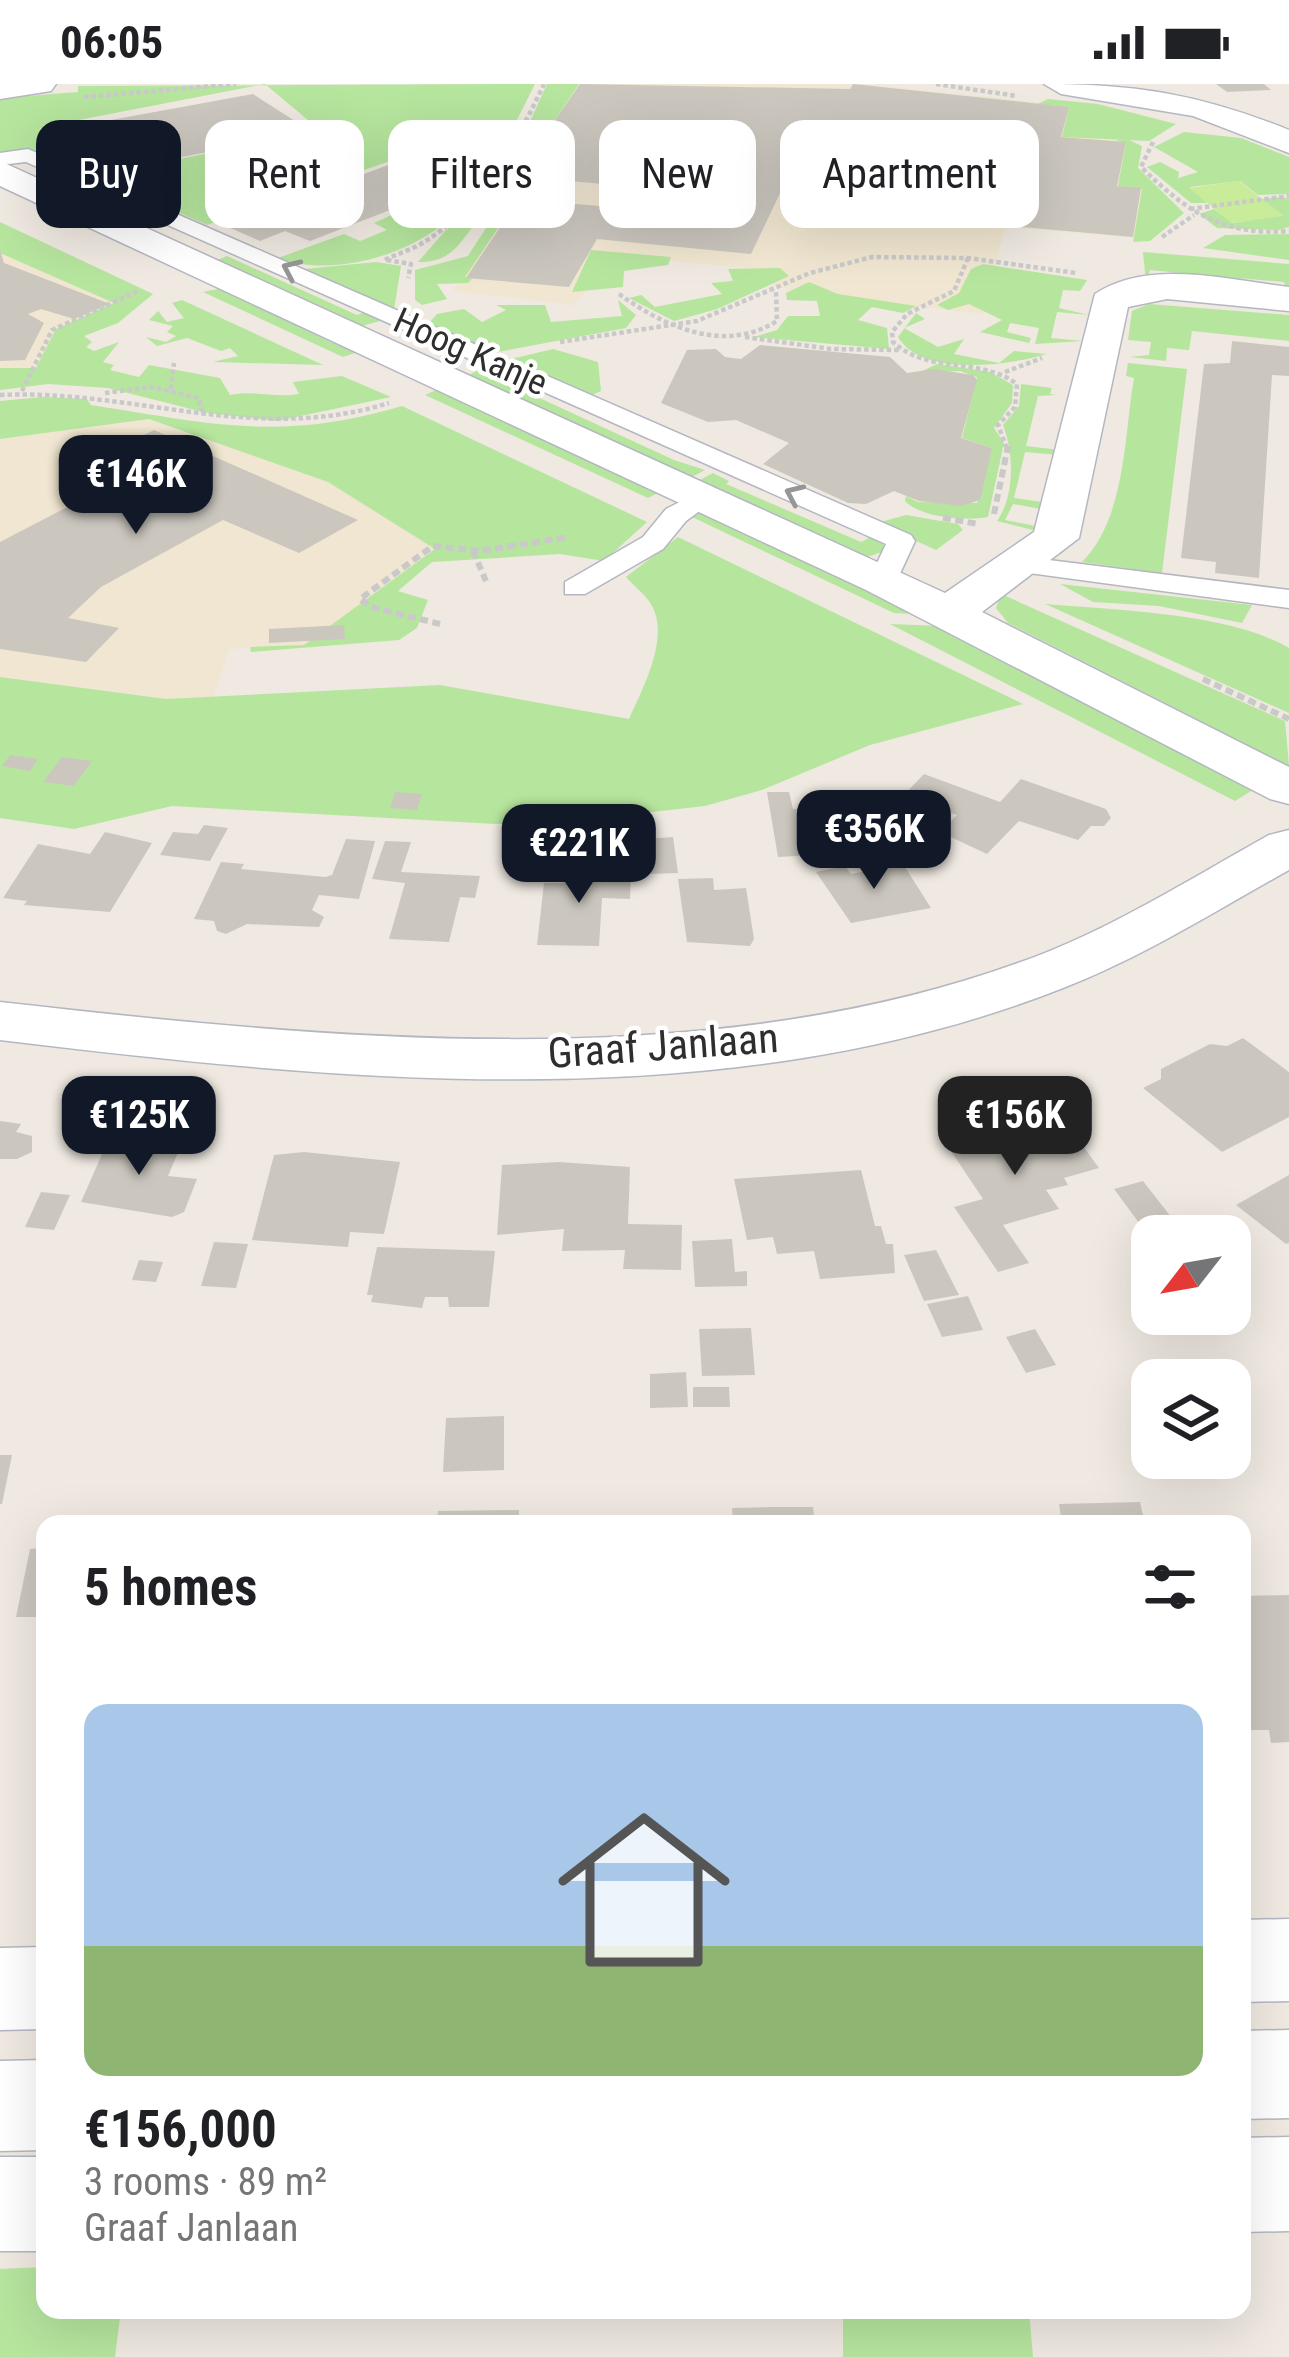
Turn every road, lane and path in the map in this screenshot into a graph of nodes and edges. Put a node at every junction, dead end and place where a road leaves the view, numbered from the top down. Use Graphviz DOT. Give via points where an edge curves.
graph roads {
  1 [pos="236,84"];
  2 [pos="544,84"];
  3 [pos="1061,84"];
  4 [pos="1165,84"];
  5 [pos="0,89"];
  6 [pos="55,91"];
  7 [pos="1201,107"];
  8 [pos="1165,137"];
  9 [pos="1289,142"];
  10 [pos="0,159"];
  11 [pos="0,172"];
  12 [pos="1289,196"];
  13 [pos="1188,210"];
  14 [pos="1289,231"];
  15 [pos="416,247"];
  16 [pos="968,258"];
  17 [pos="385,260"];
  18 [pos="411,264"];
  19 [pos="1128,289"];
  20 [pos="776,291"];
  21 [pos="619,294"];
  22 [pos="1289,299"];
  23 [pos="641,311"];
  24 [pos="407,315"];
  25 [pos="674,326"];
  26 [pos="52,330"];
  27 [pos="634,332"];
  28 [pos="358,336"];
  29 [pos="742,337"];
  30 [pos="899,350"];
  31 [pos="1044,357"];
  32 [pos="489,359"];
  33 [pos="174,363"];
  34 [pos="1004,373"];
  35 [pos="428,386"];
  36 [pos="171,389"];
  37 [pos="21,392"];
  38 [pos="0,394"];
  39 [pos="98,395"];
  40 [pos="204,416"];
  41 [pos="707,496"];
  42 [pos="569,537"];
  43 [pos="1056,538"];
  44 [pos="473,550"];
  45 [pos="1017,564"];
  46 [pos="883,580"];
  47 [pos="486,581"];
  48 [pos="575,589"];
  49 [pos="1289,599"];
  50 [pos="950,612"];
  51 [pos="440,625"];
  52 [pos="1289,788"];
  53 [pos="1289,848"];
  54 [pos="0,1021"];
  55 [pos="1289,1960"];
  56 [pos="1251,1961"];
  57 [pos="36,1988"];
  58 [pos="0,1989"];
  59 [pos="1289,2074"];
  60 [pos="1251,2075"];
  61 [pos="36,2105"];
  62 [pos="0,2106"];
  63 [pos="1289,2184"];
  64 [pos="1251,2185"];
  65 [pos="0,2204"];
  66 [pos="36,2204"];
  1 -- 6 [label="path"];
  2 -- 15 [label="path" via="484,183"];
  3 -- 7 [label="street"];
  4 -- 7 [label="street"];
  5 -- 6 [label="street"];
  7 -- 9 [label="street"];
  8 -- 13 [label="path" via="1148,144 1141,167"];
  24 -- 10 [label="lane, Hoog Kanje, one-way" via="28,155"];
  11 -- 28 [label="street, Hoog Kanje"];
  12 -- 13 [label="path"];
  13 -- 14 [label="path" via="1217,231"];
  15 -- 17 [label="path"];
  15 -- 18 [label="path"];
  16 -- 19 [label="path" via="1114,280"];
  16 -- 20 [label="path" via="872,257"];
  16 -- 30 [label="path" via="954,291 907,314 892,332"];
  19 -- 22 [label="street"];
  19 -- 43 [label="street" via="1109,302"];
  20 -- 25 [label="path"];
  20 -- 29 [label="path" via="777,321"];
  21 -- 23 [label="path"];
  23 -- 25 [label="path"];
  23 -- 27 [label="path"];
  24 -- 28 [label="lane"];
  24 -- 32 [label="lane, Hoog Kanje"];
  25 -- 27 [label="path"];
  25 -- 29 [label="path"];
  26 -- 37 [label="path"];
  27 -- 32 [label="path"];
  28 -- 35 [label="street, Hoog Kanje"];
  29 -- 30 [label="path"];
  30 -- 34 [label="path"];
  31 -- 34 [label="path"];
  46 -- 32 [label="lane, Hoog Kanje, one-way" via="901,541"];
  33 -- 36 [label="path"];
  34 -- 43 [label="path" via="1018,392 998,425 1008,446 998,510 980,523"];
  35 -- 40 [label="path" via="375,410 312,422"];
  35 -- 41 [label="street, Hoog Kanje"];
  36 -- 39 [label="path"];
  36 -- 40 [label="path" via="198,398"];
  37 -- 38 [label="path"];
  37 -- 39 [label="path"];
  39 -- 40 [label="path"];
  41 -- 46 [label="street, Hoog Kanje"];
  41 -- 48 [label="lane" via="676,515 653,543"];
  42 -- 44 [label="path"];
  43 -- 45 [label="street"];
  44 -- 47 [label="path"];
  44 -- 51 [label="path" via="433,546 361,598"];
  45 -- 49 [label="lane"];
  45 -- 50 [label="street"];
  46 -- 50 [label="street, Hoog Kanje"];
  50 -- 52 [label="street, Hoog Kanje"];
  53 -- 54 [label="street, Graaf Janlaan" via="1040,976 895,1021 752,1045 406,1055"];
  55 -- 56 [label="street"];
  57 -- 58 [label="street"];
  59 -- 60 [label="street"];
  61 -- 62 [label="street"];
  63 -- 64 [label="street"];
  65 -- 66 [label="street"];
}
